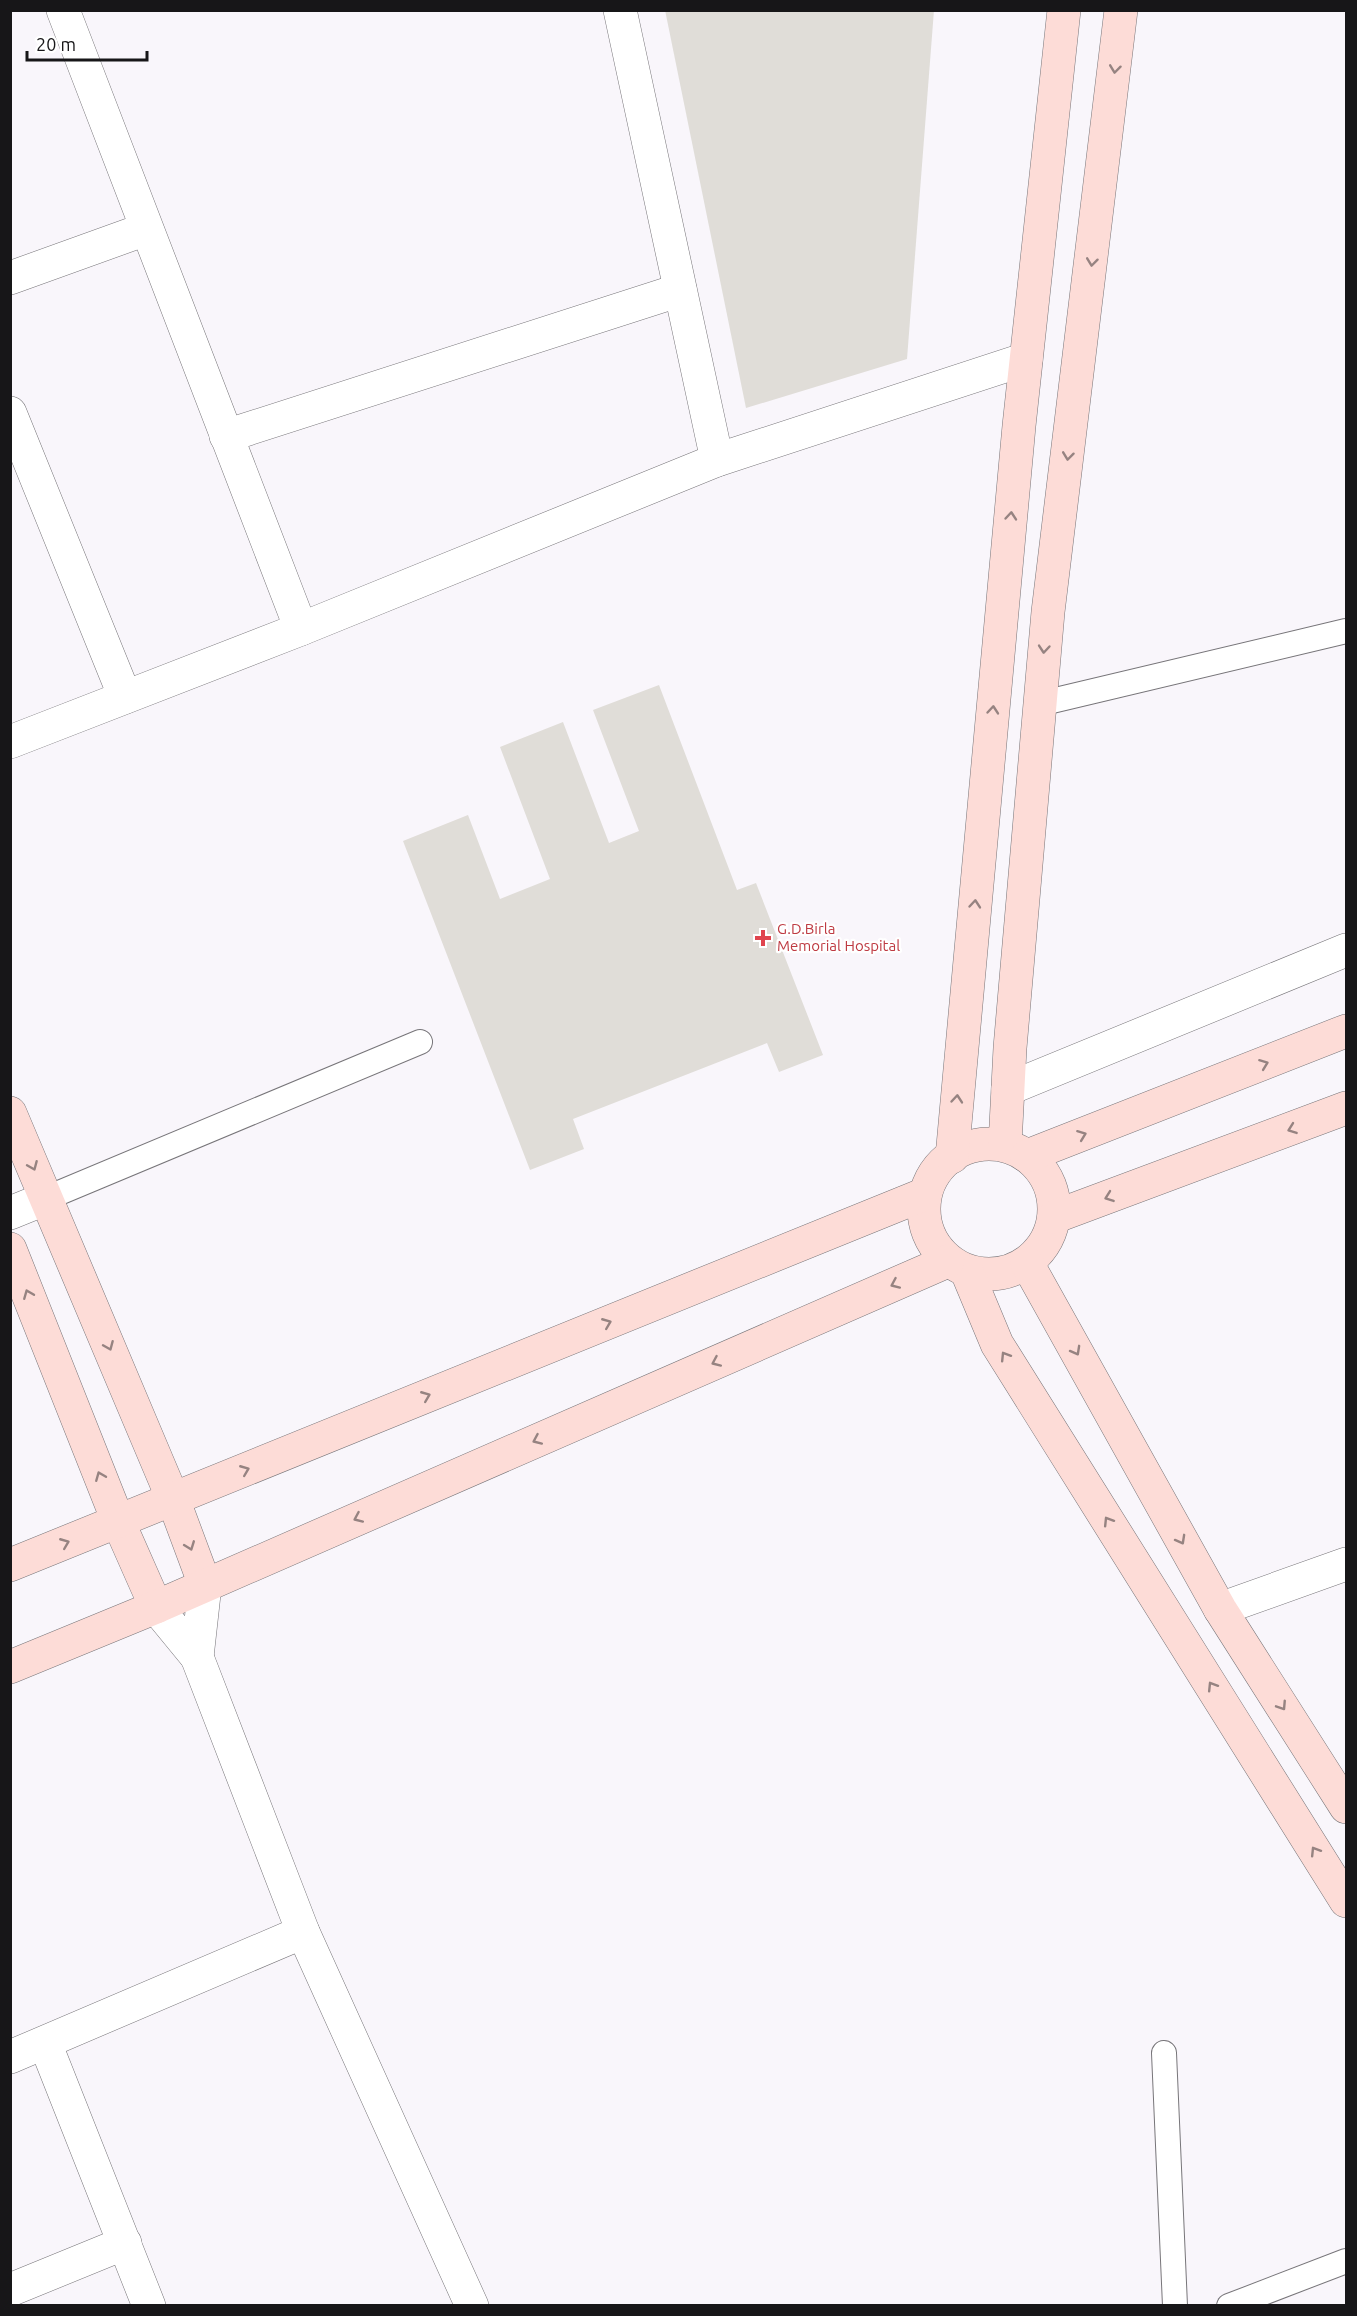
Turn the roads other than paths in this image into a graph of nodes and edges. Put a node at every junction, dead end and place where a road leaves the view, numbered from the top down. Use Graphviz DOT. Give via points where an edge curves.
graph roads {
  1 [pos="63,10"];
  2 [pos="620,10"];
  3 [pos="1065,10"];
  4 [pos="1121,10"];
  5 [pos="146,229"];
  6 [pos="10,278"];
  7 [pos="680,290"];
  8 [pos="1026,359"];
  9 [pos="10,413"];
  10 [pos="226,436"];
  11 [pos="717,460"];
  12 [pos="301,629"];
  13 [pos="1347,631"];
  14 [pos="125,697"];
  15 [pos="1039,704"];
  16 [pos="10,742"];
  17 [pos="1347,950"];
  18 [pos="1347,1031"];
  19 [pos="420,1042"];
  20 [pos="1008,1089"];
  21 [pos="1347,1108"];
  22 [pos="10,1113"];
  23 [pos="1016,1150"];
  24 [pos="952,1157"];
  25 [pos="925,1194"];
  26 [pos="47,1198"];
  27 [pos="10,1213"];
  28 [pos="1054,1217"];
  29 [pos="10,1249"];
  30 [pos="1027,1263"];
  31 [pos="958,1266"];
  32 [pos="173,1499"];
  33 [pos="118,1521"];
  34 [pos="1347,1564"];
  35 [pos="10,1565"];
  36 [pos="205,1585"];
  37 [pos="156,1607"];
  38 [pos="1220,1609"];
  39 [pos="197,1657"];
  40 [pos="10,1667"];
  41 [pos="1347,1807"];
  42 [pos="1347,1901"];
  43 [pos="303,1932"];
  44 [pos="45,2043"];
  45 [pos="1164,2053"];
  46 [pos="10,2057"];
  47 [pos="125,2243"];
  48 [pos="1347,2261"];
  49 [pos="10,2290"];
  50 [pos="149,2306"];
  51 [pos="472,2306"];
  52 [pos="1175,2306"];
  53 [pos="1229,2306"];
  1 -- 5 [label="street"];
  2 -- 7 [label="street"];
  3 -- 8 [label="street"];
  4 -- 15 [label="street, one-way"];
  5 -- 6 [label="street"];
  5 -- 10 [label="street"];
  7 -- 10 [label="street"];
  7 -- 11 [label="street"];
  8 -- 11 [label="street"];
  24 -- 8 [label="street, one-way"];
  9 -- 14 [label="street"];
  10 -- 12 [label="street"];
  11 -- 12 [label="street"];
  12 -- 14 [label="street"];
  13 -- 15 [label="lane"];
  14 -- 16 [label="street"];
  15 -- 20 [label="street"];
  17 -- 20 [label="street"];
  23 -- 18 [label="street, one-way"];
  19 -- 26 [label="lane"];
  20 -- 23 [label="street"];
  21 -- 28 [label="street, one-way"];
  22 -- 26 [label="street, one-way"];
  23 -- 24 [label="street" via="972,1146"];
  23 -- 28 [label="street" via="1050,1183"];
  24 -- 25 [label="street" via="943,1162"];
  25 -- 31 [label="street" via="927,1231"];
  32 -- 25 [label="street, one-way"];
  26 -- 27 [label="street"];
  26 -- 32 [label="street, one-way"];
  28 -- 30 [label="street" via="1046,1243"];
  33 -- 29 [label="street, one-way"];
  30 -- 31 [label="street" via="998,1275"];
  30 -- 38 [label="street, one-way"];
  31 -- 36 [label="street, one-way"];
  42 -- 31 [label="street, one-way" via="997,1344"];
  32 -- 33 [label="street"];
  32 -- 36 [label="street, one-way"];
  35 -- 33 [label="street, one-way"];
  33 -- 37 [label="street"];
  34 -- 38 [label="street"];
  36 -- 37 [label="street"];
  36 -- 39 [label="street"];
  37 -- 39 [label="street"];
  37 -- 40 [label="street"];
  38 -- 41 [label="street, one-way"];
  39 -- 43 [label="street"];
  43 -- 44 [label="street"];
  43 -- 51 [label="street"];
  44 -- 46 [label="street"];
  44 -- 47 [label="street"];
  45 -- 52 [label="lane"];
  47 -- 49 [label="street"];
  47 -- 50 [label="street"];
  48 -- 53 [label="lane"];
}
